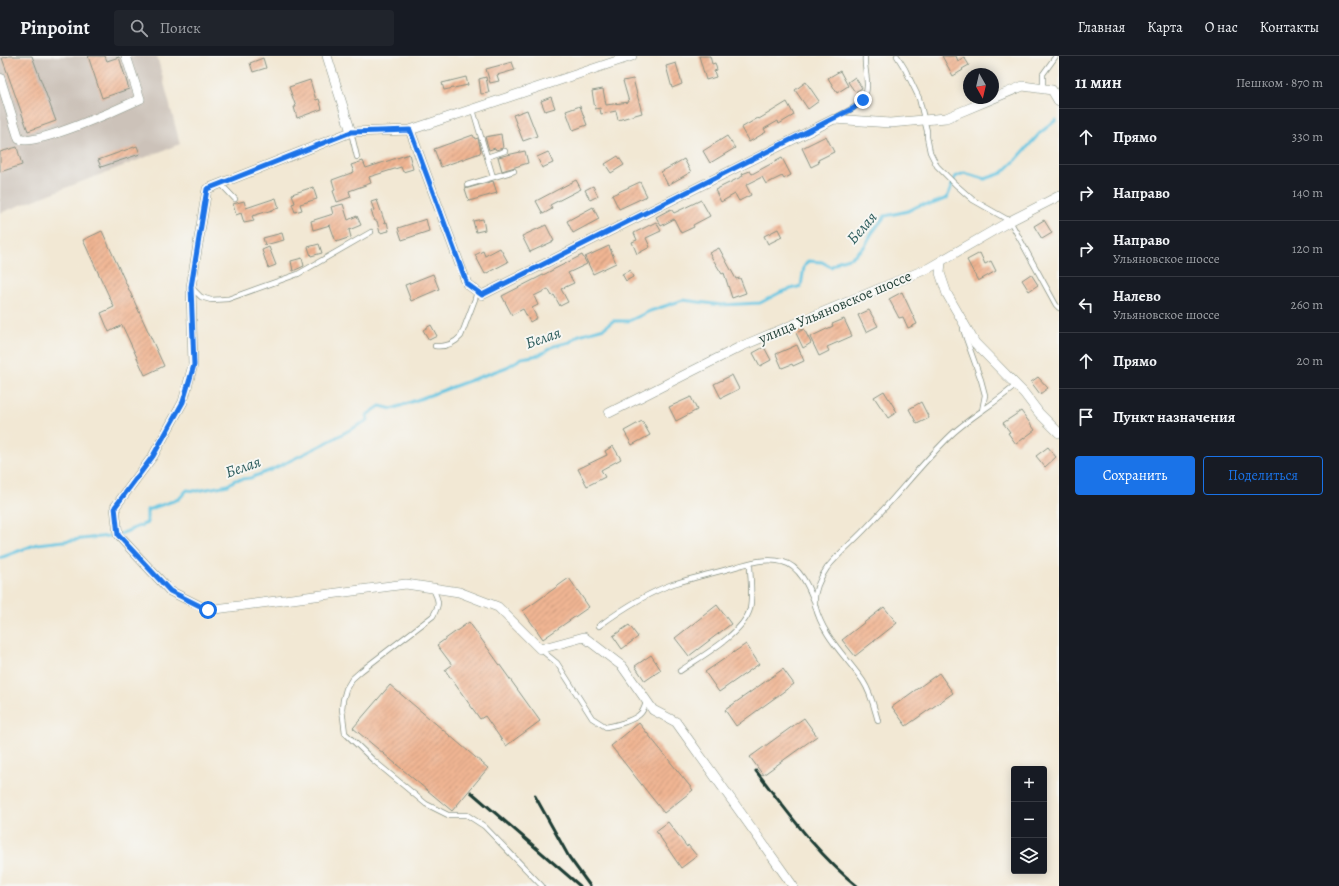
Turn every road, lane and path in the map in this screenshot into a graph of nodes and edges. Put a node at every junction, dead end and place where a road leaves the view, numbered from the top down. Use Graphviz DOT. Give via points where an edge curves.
graph roads {
  1 [pos="126,56"];
  2 [pos="327,56"];
  3 [pos="632,56"];
  4 [pos="866,56"];
  5 [pos="897,56"];
  6 [pos="1056,56"];
  7 [pos="0,78"];
  8 [pos="1042,89"];
  9 [pos="1059,102"];
  10 [pos="473,110"];
  11 [pos="834,119"];
  12 [pos="924,120"];
  13 [pos="410,130"];
  14 [pos="351,132"];
  15 [pos="505,151"];
  16 [pos="357,157"];
  17 [pos="487,157"];
  18 [pos="514,170"];
  19 [pos="493,177"];
  20 [pos="221,183"];
  21 [pos="467,185"];
  22 [pos="1059,196"];
  23 [pos="235,199"];
  24 [pos="1010,221"];
  25 [pos="372,232"];
  26 [pos="941,261"];
  27 [pos="191,287"];
  28 [pos="476,291"];
  29 [pos="1059,308"];
  30 [pos="960,318"];
  31 [pos="435,346"];
  32 [pos="1016,386"];
  33 [pos="982,411"];
  34 [pos="608,413"];
  35 [pos="1059,433"];
  36 [pos="750,563"];
  37 [pos="432,588"];
  38 [pos="815,603"];
  39 [pos="599,626"];
  40 [pos="540,649"];
  41 [pos="680,671"];
  42 [pos="647,701"];
  43 [pos="878,721"];
  44 [pos="542,886"];
  45 [pos="793,886"];
  1 -- 7 [label="street" via="140,99 47,137 31,140 19,139"];
  2 -- 14 [label="street"];
  3 -- 10 [label="street"];
  4 -- 11 [label="lane" via="865,71 868,83 863,100"];
  5 -- 12 [label="lane" via="919,98"];
  6 -- 8 [label="lane" via="1043,74"];
  8 -- 9 [label="street" via="1052,90"];
  8 -- 12 [label="street" via="1023,86 946,118"];
  10 -- 13 [label="street"];
  10 -- 17 [label="lane"];
  11 -- 12 [label="street" via="890,124"];
  11 -- 28 [label="street" via="482,295"];
  12 -- 24 [label="lane" via="930,152 936,166 973,200"];
  13 -- 14 [label="street"];
  13 -- 28 [label="street" via="467,284"];
  14 -- 16 [label="lane"];
  14 -- 20 [label="street"];
  15 -- 17 [label="lane"];
  17 -- 19 [label="lane"];
  18 -- 19 [label="lane"];
  19 -- 21 [label="lane"];
  20 -- 23 [label="lane"];
  20 -- 27 [label="street" via="207,189"];
  22 -- 24 [label="street, улица Ульяновское шоссе"];
  24 -- 26 [label="street, улица Ульяновское шоссе"];
  24 -- 29 [label="lane"];
  25 -- 27 [label="lane" via="298,274 228,299 211,300 201,297"];
  26 -- 30 [label="street" via="940,273 947,294"];
  26 -- 34 [label="street, улица Ульяновское шоссе" via="742,346"];
  27 -- 37 [label="street" via="194,365 183,402 153,456 115,507 118,535 170,591 208,610 406,584"];
  28 -- 31 [label="lane" via="461,336 449,345"];
  30 -- 32 [label="street" via="975,343"];
  30 -- 33 [label="lane" via="985,395"];
  32 -- 33 [label="lane"];
  32 -- 35 [label="street"];
  33 -- 38 [label="lane" via="952,434 826,569 816,588"];
  36 -- 38 [label="lane" via="767,560 784,562 803,578"];
  36 -- 39 [label="lane" via="673,584 645,597"];
  36 -- 41 [label="lane" via="752,596 749,610 741,626 720,644"];
  37 -- 40 [label="street" via="460,592 498,607"];
  37 -- 44 [label="lane" via="438,599 438,607 433,616 361,671 346,689 342,709 345,733 426,804 448,815 467,815 484,826"];
  38 -- 43 [label="lane" via="821,624 863,682"];
  40 -- 42 [label="street" via="584,637 622,666"];
  40 -- 42 [label="lane" via="557,663 592,718 606,727 618,725 642,712"];
  42 -- 45 [label="street" via="654,710 676,722"];
}
